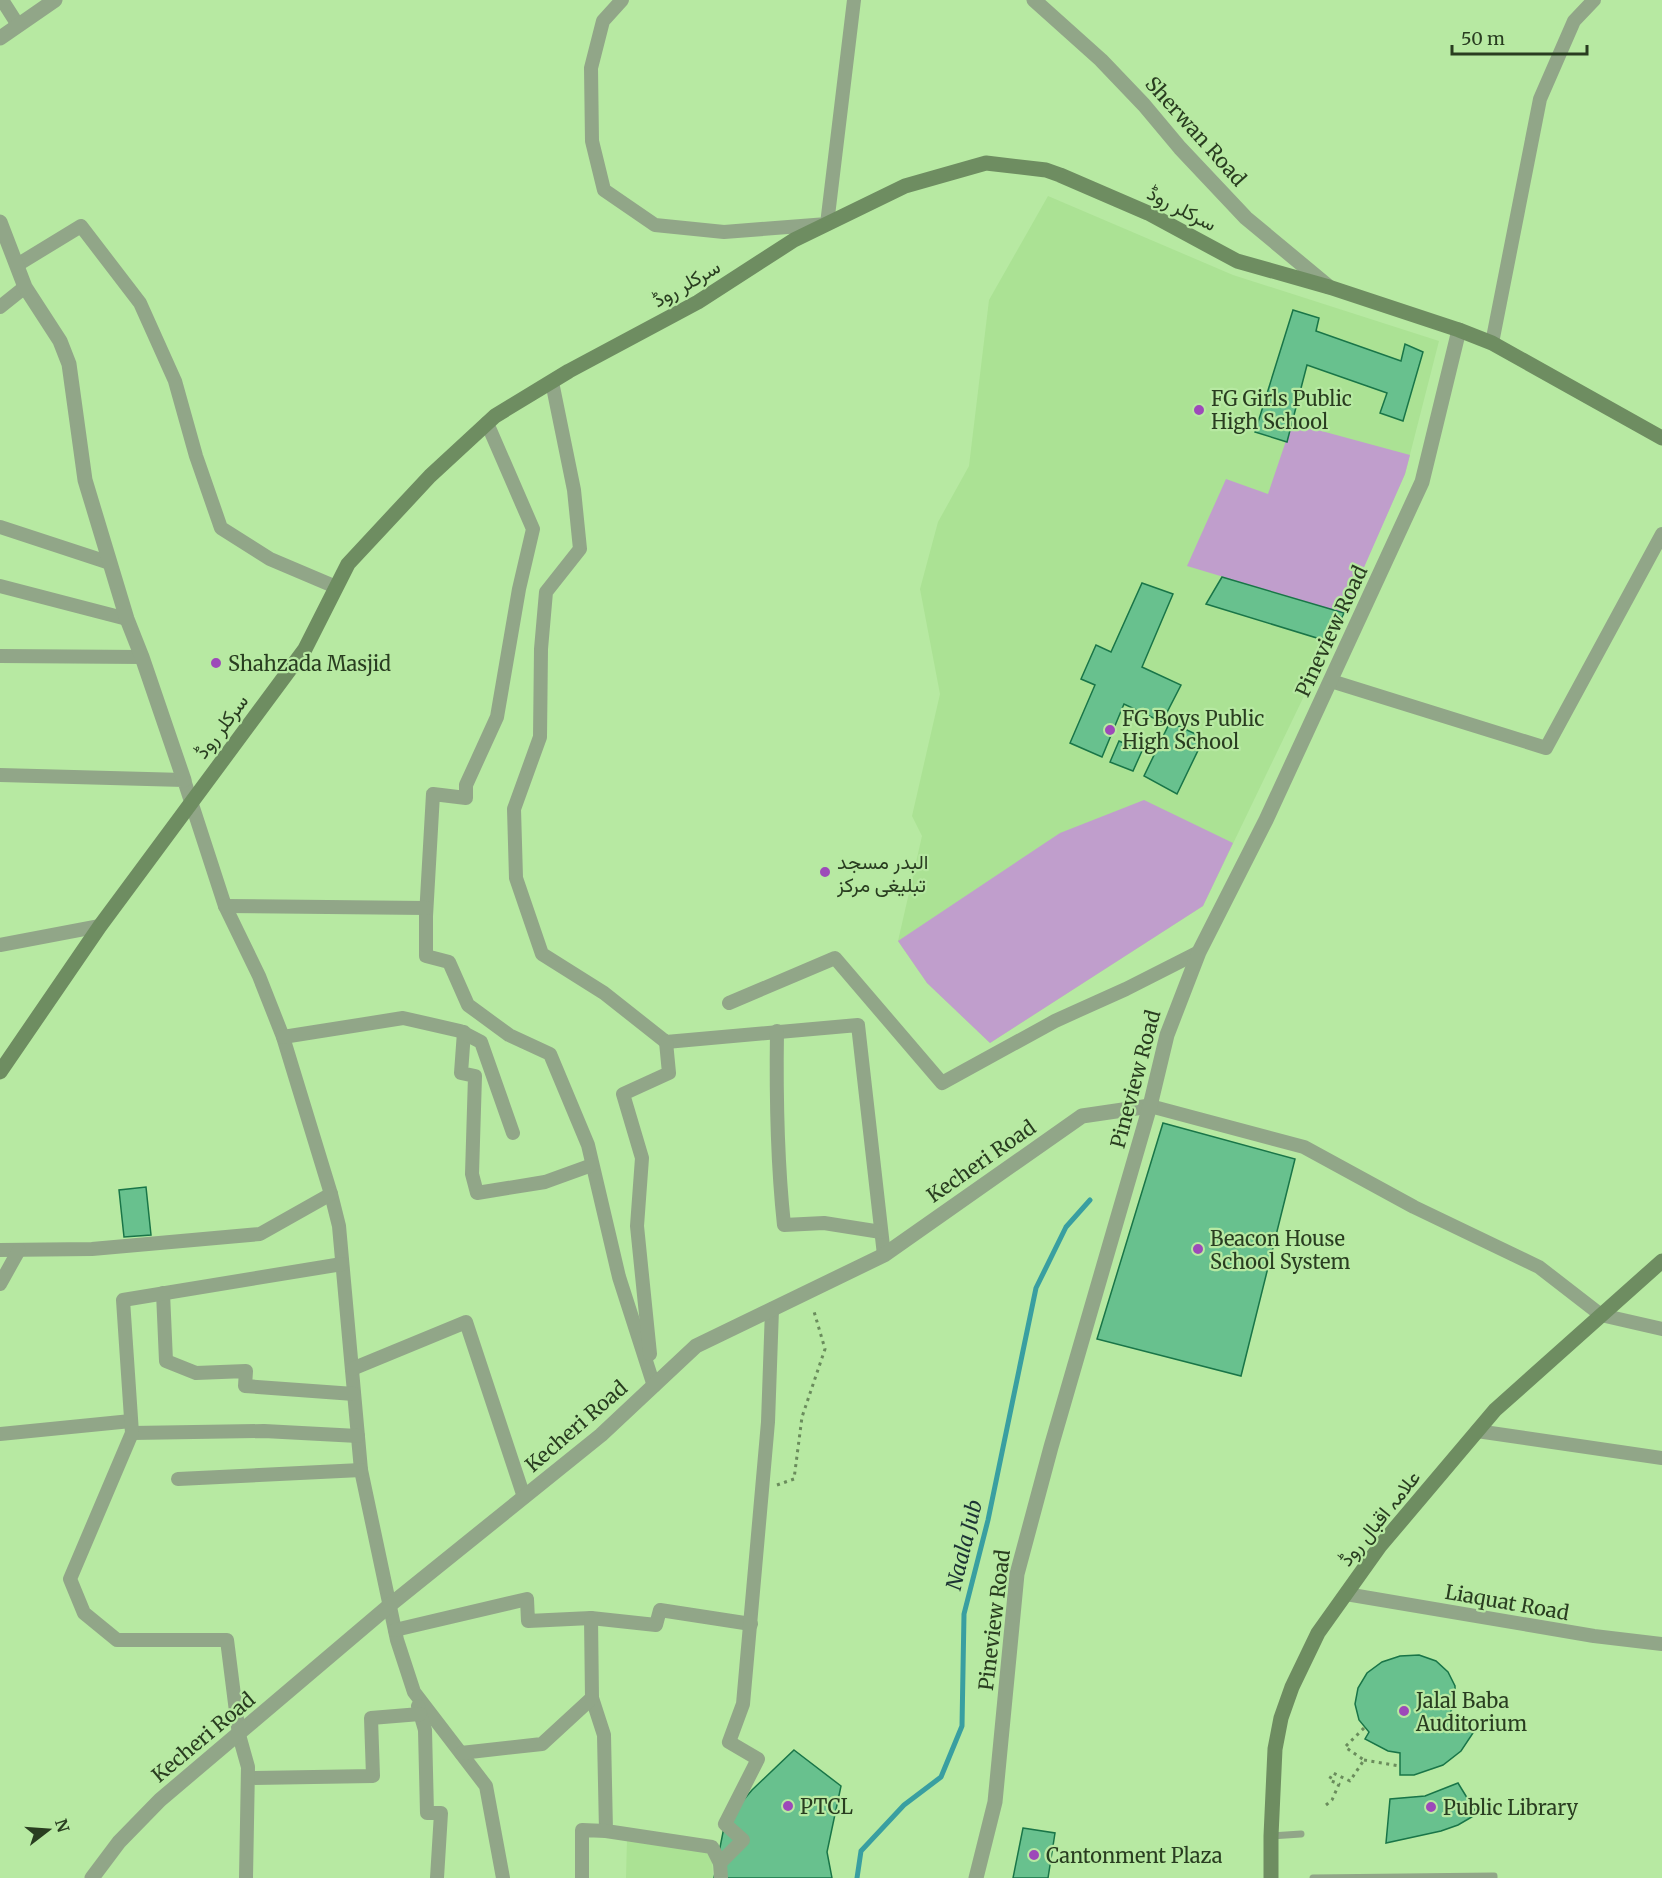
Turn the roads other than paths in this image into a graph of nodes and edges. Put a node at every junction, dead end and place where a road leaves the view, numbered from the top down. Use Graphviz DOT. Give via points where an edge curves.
graph roads {
  1 [pos="2,0"];
  2 [pos="55,0"];
  3 [pos="622,0"];
  4 [pos="854,0"];
  5 [pos="1034,0"];
  6 [pos="1594,0"];
  7 [pos="18,26"];
  8 [pos="0,38"];
  9 [pos="827,224"];
  10 [pos="1,227"];
  11 [pos="17,265"];
  12 [pos="26,287"];
  13 [pos="1329,287"];
  14 [pos="0,307"];
  15 [pos="1459,330"];
  16 [pos="1491,343"];
  17 [pos="552,381"];
  18 [pos="488,423"];
  19 [pos="1662,438"];
  20 [pos="0,527"];
  21 [pos="1662,534"];
  22 [pos="110,563"];
  23 [pos="0,586"];
  24 [pos="336,586"];
  25 [pos="127,619"];
  26 [pos="0,656"];
  27 [pos="142,657"];
  28 [pos="1330,681"];
  29 [pos="0,775"];
  30 [pos="184,780"];
  31 [pos="190,803"];
  32 [pos="225,906"];
  33 [pos="426,908"];
  34 [pos="100,926"];
  35 [pos="0,945"];
  36 [pos="1199,952"];
  37 [pos="729,1003"];
  38 [pos="777,1031"];
  39 [pos="464,1032"];
  40 [pos="282,1037"];
  41 [pos="666,1042"];
  42 [pos="0,1072"];
  43 [pos="1150,1106"];
  44 [pos="513,1133"];
  45 [pos="592,1165"];
  46 [pos="331,1194"];
  47 [pos="881,1232"];
  48 [pos="0,1250"];
  49 [pos="19,1250"];
  50 [pos="884,1255"];
  51 [pos="342,1264"];
  52 [pos="1660,1264"];
  53 [pos="0,1284"];
  54 [pos="162,1293"];
  55 [pos="772,1309"];
  56 [pos="1600,1316"];
  57 [pos="1662,1329"];
  58 [pos="352,1369"];
  59 [pos="654,1386"];
  60 [pos="354,1394"];
  61 [pos="131,1427"];
  62 [pos="1477,1431"];
  63 [pos="0,1434"];
  64 [pos="358,1436"];
  65 [pos="1662,1458"];
  66 [pos="361,1470"];
  67 [pos="178,1479"];
  68 [pos="524,1497"];
  69 [pos="1346,1594"];
  70 [pos="390,1605"];
  71 [pos="591,1618"];
  72 [pos="750,1624"];
  73 [pos="395,1630"];
  74 [pos="1662,1644"];
  75 [pos="414,1692"];
  76 [pos="592,1698"];
  77 [pos="420,1714"];
  78 [pos="239,1735"];
  79 [pos="461,1753"];
  80 [pos="248,1778"];
  81 [pos="606,1831"];
  82 [pos="1301,1834"];
  83 [pos="1271,1836"];
  84 [pos="720,1863"];
  85 [pos="92,1878"];
  86 [pos="246,1878"];
  87 [pos="437,1878"];
  88 [pos="502,1878"];
  89 [pos="582,1878"];
  90 [pos="721,1878"];
  91 [pos="976,1878"];
  92 [pos="1272,1878"];
  93 [pos="1313,1878"];
  94 [pos="1494,1878"];
  1 -- 7 [label="street"];
  2 -- 7 [label="street"];
  3 -- 9 [label="street" via="603,21 591,68 592,141 604,190 655,225 724,232"];
  4 -- 9 [label="street"];
  5 -- 13 [label="street, Sherwan Road" via="1101,60 1246,218"];
  6 -- 16 [label="street" via="1574,21 1540,99"];
  7 -- 8 [label="street"];
  9 -- 13 [label="main road, سرکلر روڈ" via="905,186 986,163 1046,170 1148,213 1237,261"];
  9 -- 17 [label="main road, سرکلر روڈ" via="794,240 698,302"];
  10 -- 11 [label="street"];
  11 -- 12 [label="street"];
  11 -- 24 [label="street" via="81,226 140,303 175,381 221,528 270,559"];
  12 -- 14 [label="street"];
  12 -- 22 [label="street" via="60,341 69,364 86,480"];
  13 -- 15 [label="main road, سرکلر روڈ"];
  15 -- 16 [label="main road, سرکلر روڈ"];
  15 -- 28 [label="street, Pineview Road" via="1422,482"];
  16 -- 19 [label="main road, سرکلر روڈ"];
  17 -- 18 [label="main road, سرکلر روڈ"];
  17 -- 41 [label="street" via="574,490 580,549 546,592 540,737 514,809 516,878 542,954 604,993"];
  18 -- 24 [label="main road, سرکلر روڈ" via="429,476 348,564"];
  18 -- 33 [label="street" via="532,529 497,717 466,785 466,798 434,794"];
  20 -- 22 [label="street"];
  21 -- 28 [label="street" via="1546,748"];
  22 -- 25 [label="street"];
  23 -- 25 [label="street"];
  24 -- 31 [label="main road, سرکلر روڈ" via="305,649"];
  25 -- 27 [label="street"];
  26 -- 27 [label="street"];
  27 -- 30 [label="street"];
  28 -- 36 [label="street, Pineview Road"];
  29 -- 30 [label="street"];
  30 -- 31 [label="street"];
  31 -- 32 [label="street"];
  31 -- 34 [label="main road, سرکلر روڈ"];
  32 -- 33 [label="street"];
  32 -- 40 [label="street" via="259,976"];
  33 -- 45 [label="street" via="426,956 449,962 468,1005 509,1035 550,1054 588,1145"];
  34 -- 35 [label="street"];
  34 -- 42 [label="main road, سرکلر روڈ"];
  36 -- 37 [label="street" via="1055,1022 942,1083 835,958"];
  36 -- 43 [label="street, Pineview Road" via="1167,1035"];
  38 -- 41 [label="street"];
  38 -- 47 [label="street" via="858,1025"];
  38 -- 47 [label="street" via="776,1100 784,1225 824,1223"];
  39 -- 40 [label="street" via="403,1018"];
  39 -- 44 [label="street" via="481,1042"];
  39 -- 45 [label="street" via="461,1073 475,1076 472,1174 477,1193 545,1182"];
  40 -- 46 [label="street"];
  41 -- 59 [label="street" via="669,1073 623,1094 642,1158 637,1226"];
  43 -- 50 [label="street, Kecheri Road" via="1082,1116"];
  43 -- 56 [label="street" via="1304,1147 1414,1207 1539,1267"];
  43 -- 91 [label="street, Pineview Road" via="1017,1574 994,1802"];
  45 -- 59 [label="street" via="619,1277"];
  46 -- 49 [label="street" via="260,1234 92,1249"];
  46 -- 51 [label="street"];
  47 -- 50 [label="street"];
  48 -- 49 [label="street"];
  49 -- 53 [label="street"];
  50 -- 55 [label="street, Kecheri Road"];
  51 -- 54 [label="street"];
  51 -- 58 [label="street"];
  52 -- 56 [label="main road, علامہ اقبال روڈ"];
  54 -- 60 [label="street" via="166,1361 195,1373 246,1371 245,1386"];
  54 -- 61 [label="street" via="123,1300"];
  55 -- 59 [label="street, Kecheri Road" via="696,1346"];
  55 -- 72 [label="street" via="768,1422"];
  56 -- 57 [label="street"];
  56 -- 62 [label="main road, علامہ اقبال روڈ" via="1495,1410"];
  58 -- 60 [label="street"];
  58 -- 68 [label="street" via="466,1322"];
  59 -- 68 [label="street, Kecheri Road"];
  60 -- 64 [label="street"];
  61 -- 63 [label="street"];
  61 -- 64 [label="street"];
  61 -- 78 [label="street" via="70,1579 84,1612 117,1640 227,1640"];
  62 -- 65 [label="street"];
  62 -- 69 [label="main road, علامہ اقبال روڈ" via="1380,1546"];
  64 -- 66 [label="street"];
  66 -- 67 [label="street"];
  66 -- 70 [label="street"];
  68 -- 70 [label="street, Kecheri Road"];
  69 -- 74 [label="street, Liaquat Road"];
  69 -- 83 [label="main road, علامہ اقبال روڈ" via="1318,1633 1281,1718 1275,1749"];
  70 -- 73 [label="street"];
  70 -- 78 [label="street, Kecheri Road"];
  71 -- 72 [label="street" via="656,1625 660,1610"];
  71 -- 73 [label="street" via="528,1621 527,1599"];
  71 -- 76 [label="street"];
  72 -- 84 [label="street" via="743,1704 729,1742 758,1759 725,1824 743,1839"];
  73 -- 75 [label="street"];
  75 -- 77 [label="street"];
  75 -- 79 [label="street"];
  76 -- 79 [label="street" via="542,1744"];
  76 -- 81 [label="street" via="603,1735"];
  77 -- 80 [label="street" via="371,1718 373,1776"];
  77 -- 87 [label="street" via="427,1813 441,1813"];
  78 -- 80 [label="street"];
  78 -- 85 [label="street, Kecheri Road" via="160,1800 119,1842"];
  79 -- 88 [label="street" via="486,1786"];
  80 -- 86 [label="street"];
  81 -- 84 [label="street" via="712,1846"];
  81 -- 89 [label="street" via="582,1830"];
  82 -- 83 [label="lane"];
  83 -- 92 [label="main road, علامہ اقبال روڈ"];
  84 -- 90 [label="street"];
  93 -- 94 [label="lane"];
}
